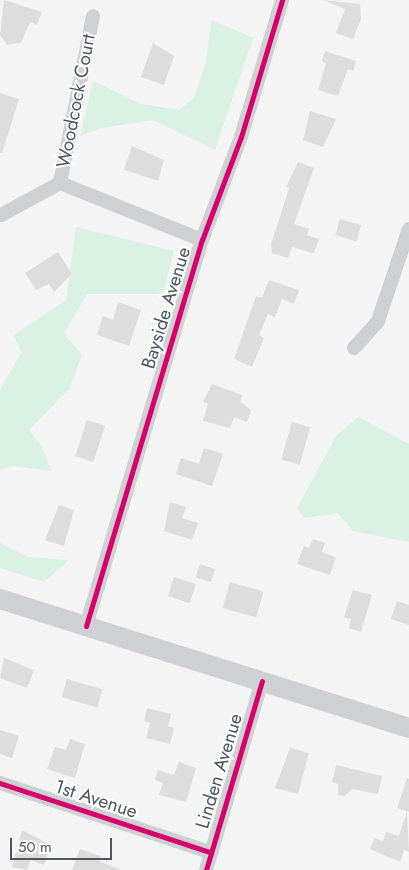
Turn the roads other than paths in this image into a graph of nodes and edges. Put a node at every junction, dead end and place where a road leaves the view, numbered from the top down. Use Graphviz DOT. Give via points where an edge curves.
graph roads {
  1 [pos="282,0"];
  2 [pos="93,16"];
  3 [pos="60,183"];
  4 [pos="1,215"];
  5 [pos="409,229"];
  6 [pos="202,240"];
  7 [pos="354,348"];
  8 [pos="0,599"];
  9 [pos="86,626"];
  10 [pos="262,681"];
  11 [pos="409,728"];
  12 [pos="0,783"];
  13 [pos="210,852"];
  14 [pos="206,870"];
  1 -- 6 [label="street, Bayside Avenue" via="241,137"];
  2 -- 3 [label="street, Woodcock Court"];
  3 -- 4 [label="street"];
  3 -- 6 [label="street, Woodcock Court"];
  5 -- 7 [label="street" via="378,321"];
  6 -- 9 [label="street, Bayside Avenue"];
  8 -- 9 [label="main road"];
  9 -- 10 [label="main road"];
  10 -- 11 [label="main road"];
  10 -- 13 [label="street, Linden Avenue"];
  12 -- 13 [label="street, 1st Avenue"];
  13 -- 14 [label="street, Linden Avenue"];
}
